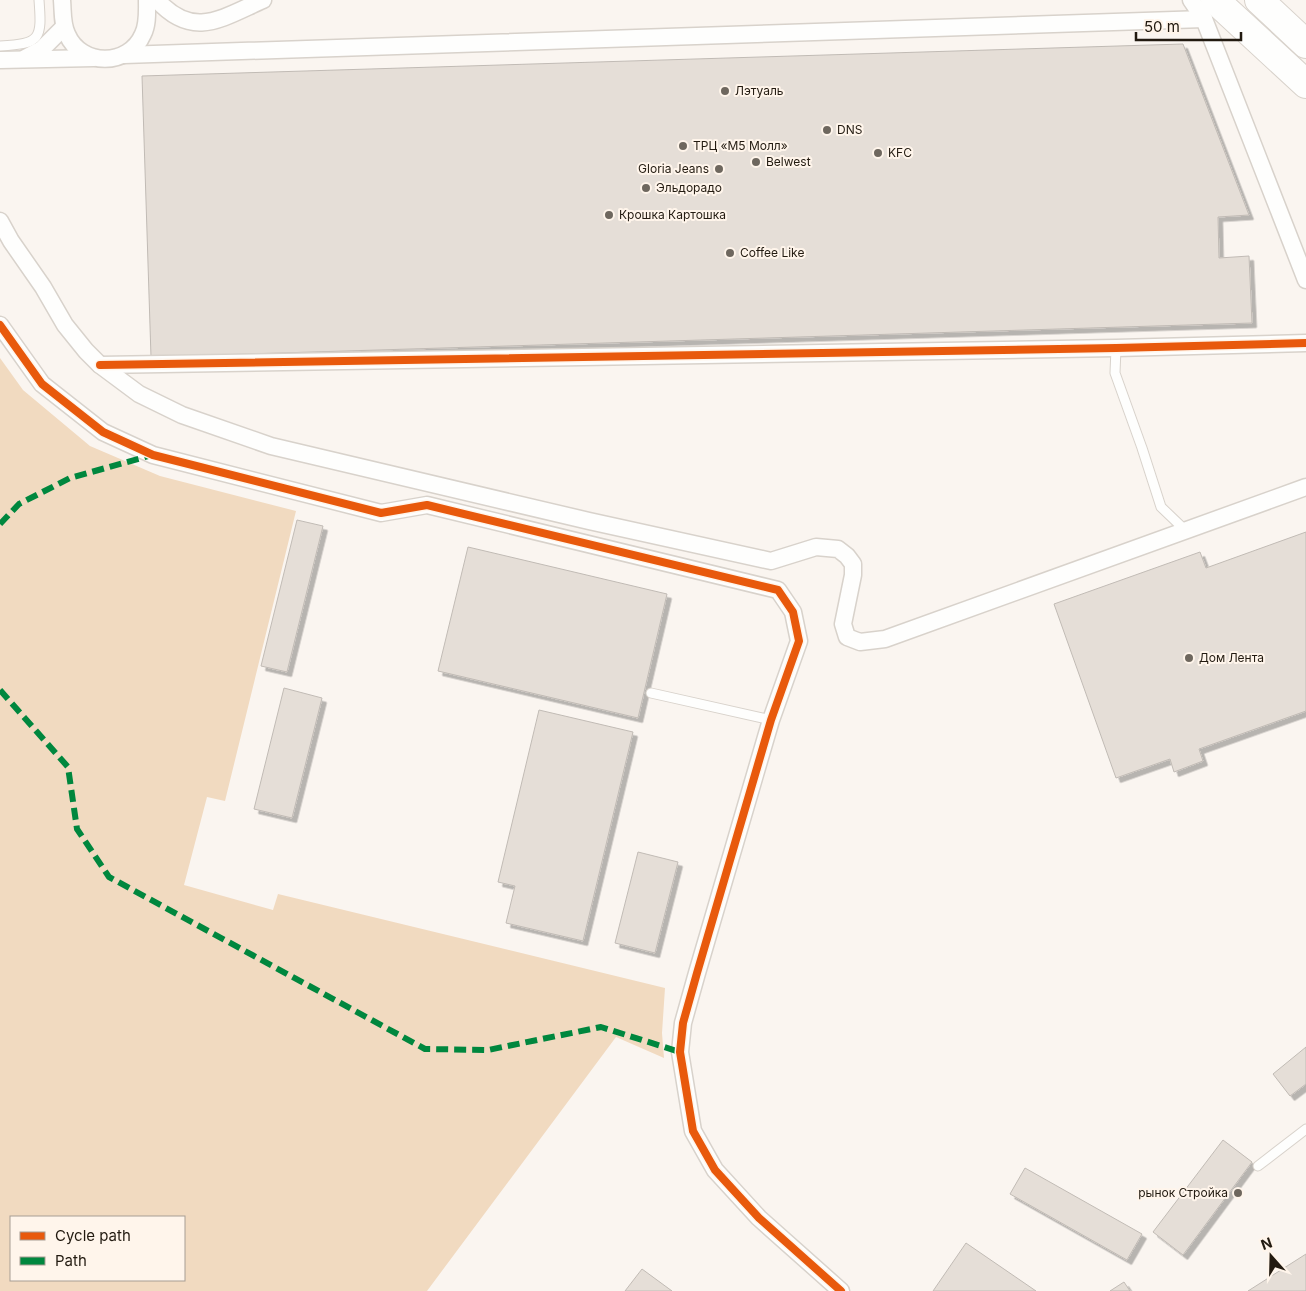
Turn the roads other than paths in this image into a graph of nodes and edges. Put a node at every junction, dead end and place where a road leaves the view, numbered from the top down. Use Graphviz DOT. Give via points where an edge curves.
graph roads {
  1 [pos="39,0"];
  2 [pos="62,0"];
  3 [pos="147,0"];
  4 [pos="157,0"];
  5 [pos="263,0"];
  6 [pos="1192,0"];
  7 [pos="1259,0"];
  8 [pos="1210,10"];
  9 [pos="64,27"];
  10 [pos="1306,44"];
  11 [pos="0,46"];
  12 [pos="124,55"];
  13 [pos="96,58"];
  14 [pos="22,59"];
  15 [pos="0,60"];
  16 [pos="1306,84"];
  17 [pos="0,221"];
  18 [pos="1306,280"];
  19 [pos="0,325"];
  20 [pos="1306,343"];
  21 [pos="1116,348"];
  22 [pos="100,365"];
  23 [pos="1306,487"];
  24 [pos="1185,530"];
  25 [pos="650,693"];
  26 [pos="771,720"];
  27 [pos="1306,1129"];
  28 [pos="1258,1166"];
  29 [pos="841,1291"];
  1 -- 11 [label="lane" via="41,28 34,39 21,45"];
  2 -- 9 [label="street"];
  3 -- 12 [label="street" via="143,35"];
  4 -- 5 [label="street" via="167,12 180,19 209,22"];
  6 -- 8 [label="street"];
  7 -- 10 [label="highway"];
  8 -- 12 [label="street"];
  8 -- 16 [label="highway"];
  8 -- 18 [label="street"];
  9 -- 13 [label="street" via="72,44"];
  9 -- 14 [label="street" via="42,49"];
  12 -- 13 [label="street"];
  13 -- 14 [label="street"];
  14 -- 15 [label="street"];
  17 -- 22 [label="street" via="65,324"];
  19 -- 26 [label="street" via="42,384 103,432 153,455 381,513 426,505 778,590 793,612 800,641"];
  20 -- 21 [label="street"];
  21 -- 22 [label="street"];
  21 -- 24 [label="lane" via="1115,372 1161,507"];
  22 -- 24 [label="street" via="139,394 182,415 271,446 771,562 816,547 838,548 853,564 842,624 847,637 860,642 885,639"];
  23 -- 24 [label="street"];
  25 -- 26 [label="lane"];
  26 -- 29 [label="street" via="683,1023 680,1052 692,1131 715,1170 759,1218"];
  27 -- 28 [label="lane"];
}
